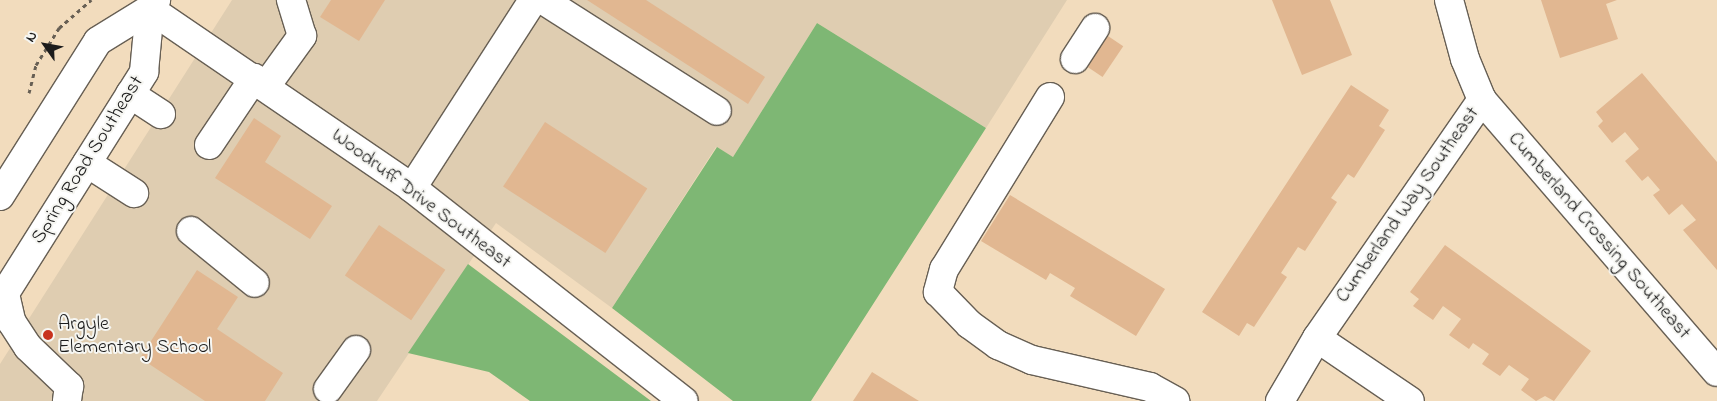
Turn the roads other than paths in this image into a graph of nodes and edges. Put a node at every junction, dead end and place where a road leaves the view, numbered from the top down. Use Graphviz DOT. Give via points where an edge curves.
graph roads {
  1 [pos="291,0"];
  2 [pos="532,0"];
  3 [pos="543,0"];
  4 [pos="1449,0"];
  5 [pos="153,4"];
  6 [pos="1095,28"];
  7 [pos="1075,59"];
  8 [pos="260,82"];
  9 [pos="130,94"];
  10 [pos="1050,97"];
  11 [pos="1482,100"];
  12 [pos="717,111"];
  13 [pos="161,114"];
  14 [pos="209,145"];
  15 [pos="87,162"];
  16 [pos="412,188"];
  17 [pos="134,193"];
  18 [pos="0,195"];
  19 [pos="191,231"];
  20 [pos="255,283"];
  21 [pos="2,297"];
  22 [pos="1317,338"];
  23 [pos="356,350"];
  24 [pos="1717,372"];
  25 [pos="328,390"];
  26 [pos="67,401"];
  27 [pos="684,401"];
  28 [pos="1175,401"];
  29 [pos="1280,401"];
  30 [pos="1410,401"];
  1 -- 8 [label="street" via="302,36"];
  2 -- 16 [label="street"];
  3 -- 12 [label="street"];
  4 -- 11 [label="street, Cumberland Way Southeast" via="1465,59"];
  5 -- 8 [label="street, Woodruff Drive Southeast"];
  5 -- 9 [label="street, Spring Road Southeast" via="144,72"];
  5 -- 18 [label="street" via="98,41"];
  6 -- 7 [label="street"];
  8 -- 14 [label="street"];
  8 -- 16 [label="street, Woodruff Drive Southeast"];
  9 -- 13 [label="street"];
  9 -- 15 [label="street, Spring Road Southeast"];
  10 -- 28 [label="street" via="944,269 938,292 964,319 998,345 1032,360 1150,387"];
  11 -- 22 [label="street, Cumberland Way Southeast"];
  11 -- 24 [label="street, Cumberland Crossing Southeast"];
  15 -- 17 [label="street"];
  15 -- 21 [label="street, Spring Road Southeast"];
  16 -- 27 [label="street, Woodruff Drive Southeast"];
  19 -- 20 [label="street"];
  21 -- 26 [label="street" via="24,341 68,386"];
  22 -- 29 [label="street, Cumberland Way Southeast"];
  22 -- 30 [label="street"];
  23 -- 25 [label="street"];
}
